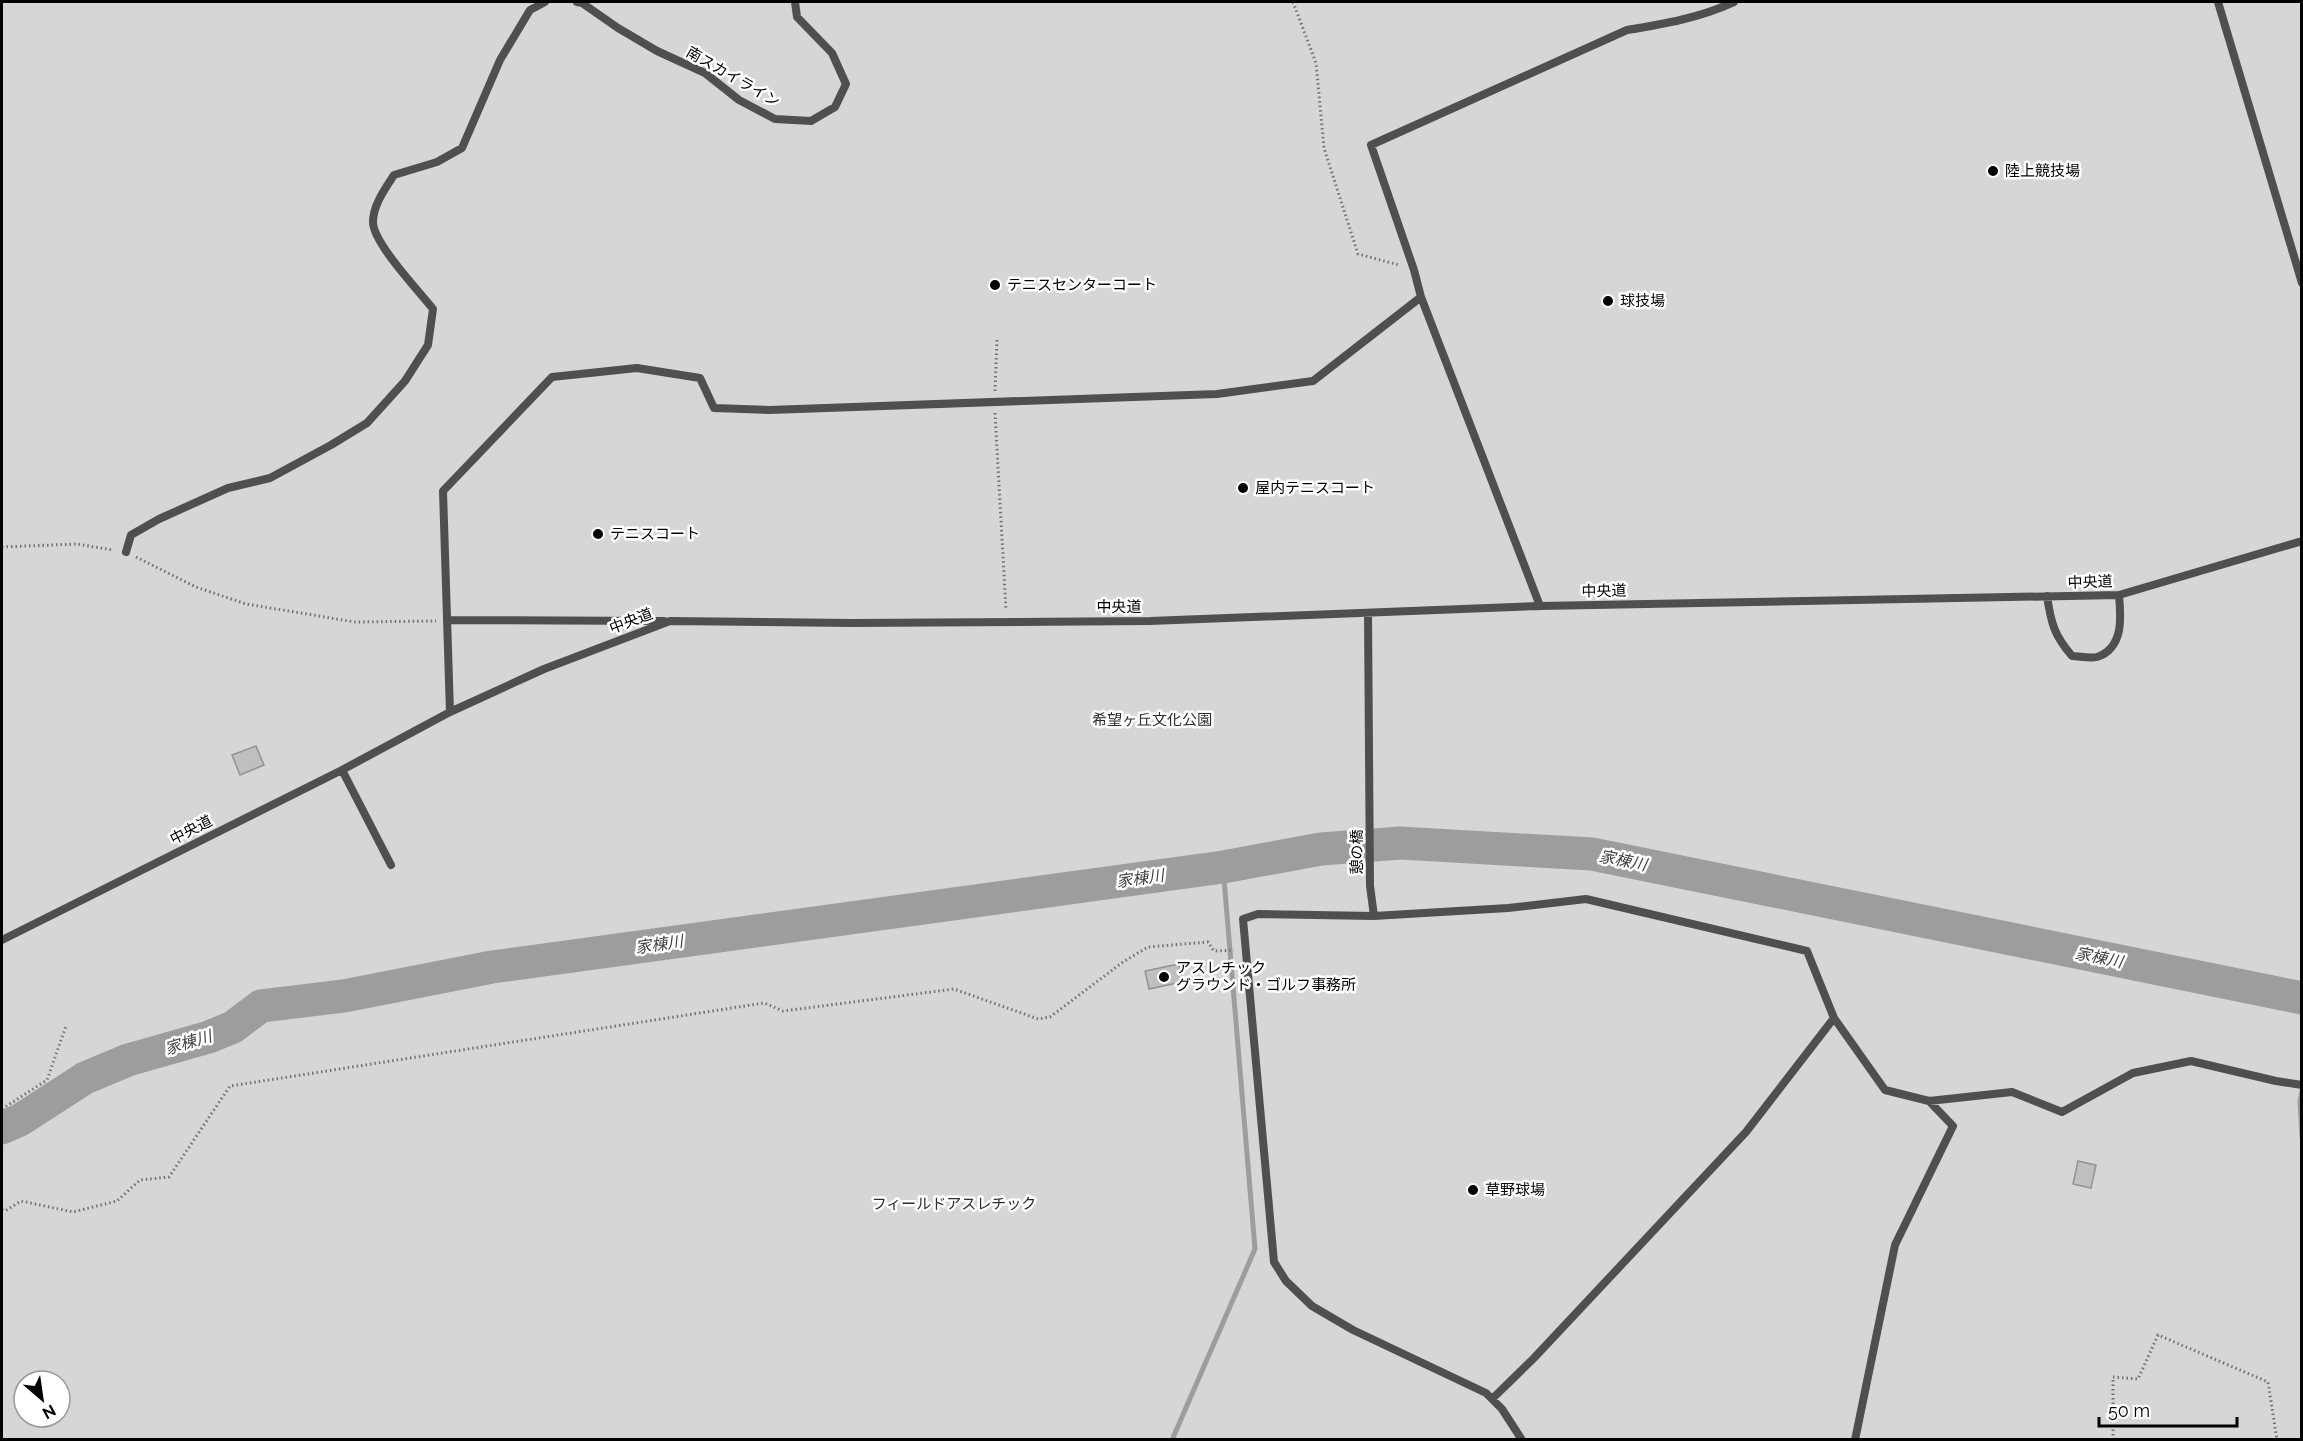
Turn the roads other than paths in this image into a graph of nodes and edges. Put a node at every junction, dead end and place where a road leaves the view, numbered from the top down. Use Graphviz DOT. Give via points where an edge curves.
graph roads {
  1 [pos="545,2"];
  2 [pos="577,2"];
  3 [pos="795,2"];
  4 [pos="1734,2"];
  5 [pos="2218,2"];
  6 [pos="2301,283"];
  7 [pos="1421,297"];
  8 [pos="2301,541"];
  9 [pos="126,552"];
  10 [pos="2119,595"];
  11 [pos="2047,596"];
  12 [pos="1540,606"];
  13 [pos="1368,614"];
  14 [pos="447,620"];
  15 [pos="670,621"];
  16 [pos="450,712"];
  17 [pos="342,770"];
  18 [pos="391,865"];
  19 [pos="1374,916"];
  20 [pos="2,940"];
  21 [pos="1834,1018"];
  22 [pos="2301,1085"];
  23 [pos="1929,1101"];
  24 [pos="1492,1399"];
  25 [pos="1522,1440"];
  26 [pos="1855,1440"];
  1 -- 9 [label="lane" via="530,10 500,60 462,148 437,162 394,176 378,200 373,222 382,246 433,309 428,345 405,381 367,423 270,478 228,488 159,519 131,535"];
  2 -- 3 [label="lane, 南スカイライン" via="657,51 705,73 739,100 775,119 811,121 835,106 846,84 832,53 797,17"];
  4 -- 7 [label="lane" via="1682,20 1627,30 1371,145"];
  5 -- 6 [label="lane"];
  7 -- 12 [label="lane"];
  7 -- 14 [label="lane" via="1313,381 1217,394 770,410 714,408 700,378 681,374 637,368 552,377 443,491"];
  8 -- 10 [label="lane, 中央道"];
  10 -- 11 [label="lane, 中央道"];
  10 -- 11 [label="lane" via="2121,623 2115,645 2096,657 2072,656 2058,640"];
  11 -- 12 [label="lane, 中央道"];
  12 -- 13 [label="lane, 中央道"];
  13 -- 15 [label="lane, 中央道" via="1150,621"];
  13 -- 19 [label="lane, 憩の橋" via="1370,885"];
  14 -- 15 [label="lane"];
  14 -- 16 [label="lane"];
  15 -- 16 [label="lane, 中央道" via="544,669"];
  16 -- 17 [label="lane, 中央道"];
  17 -- 18 [label="lane"];
  17 -- 20 [label="lane, 中央道"];
  19 -- 21 [label="lane" via="1586,899 1807,951"];
  19 -- 24 [label="lane" via="1258,914 1243,918 1274,1262 1286,1281 1312,1306"];
  21 -- 23 [label="lane" via="1885,1090"];
  21 -- 24 [label="lane" via="1746,1132"];
  22 -- 23 [label="lane" via="2192,1060 2133,1073 2062,1112 2012,1092"];
  23 -- 26 [label="lane" via="1953,1125 1895,1245"];
  24 -- 25 [label="lane"];
}
